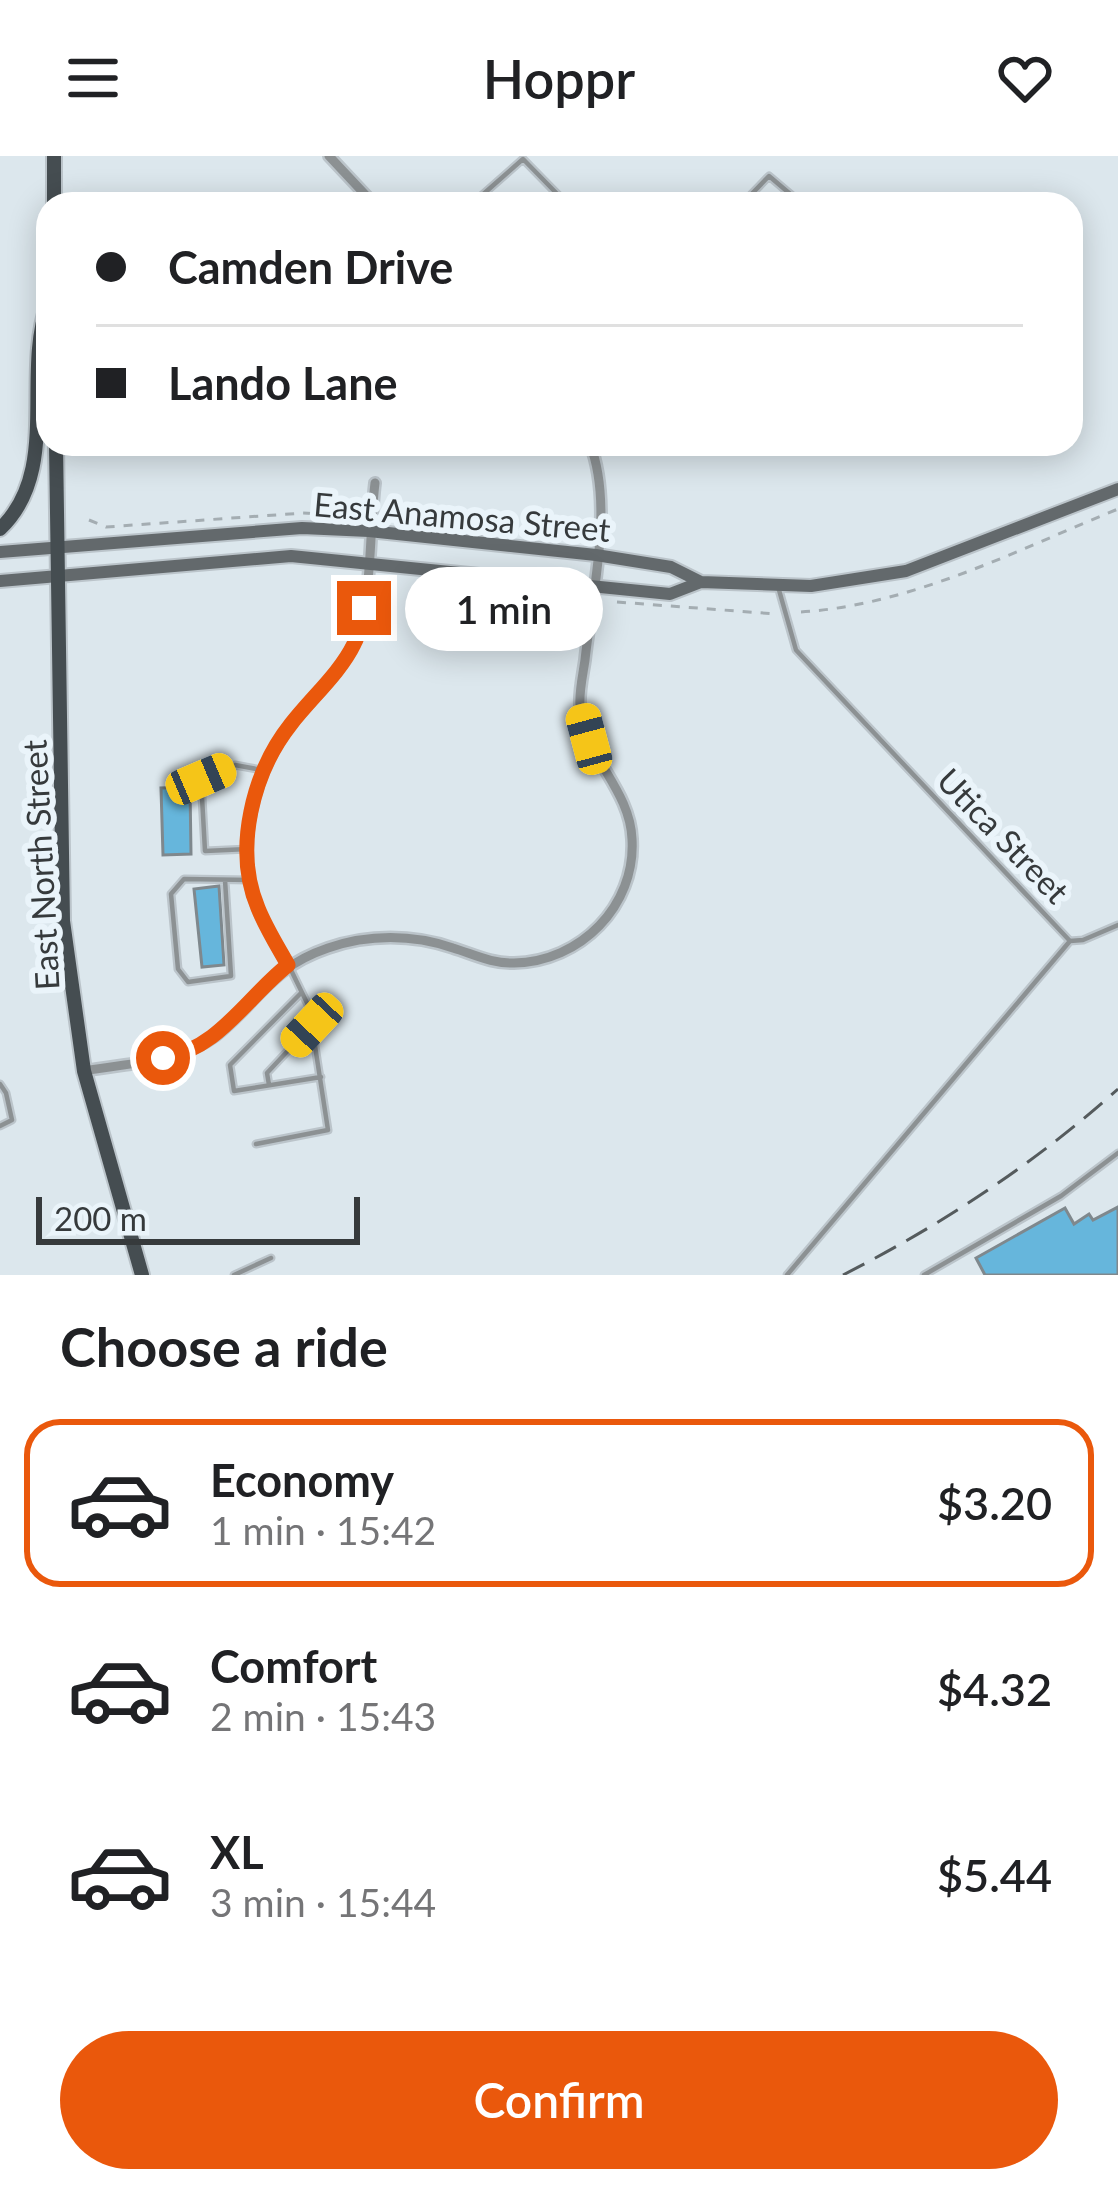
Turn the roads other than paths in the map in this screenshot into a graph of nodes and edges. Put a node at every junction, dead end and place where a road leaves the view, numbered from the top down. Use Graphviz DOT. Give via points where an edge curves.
graph roads {
  1 [pos="54,156"];
  2 [pos="329,156"];
  3 [pos="54,192"];
  4 [pos="363,192"];
  5 [pos="486,192"];
  6 [pos="555,192"];
  7 [pos="754,192"];
  8 [pos="787,192"];
  9 [pos="36,402"];
  10 [pos="56,456"];
  11 [pos="595,456"];
  12 [pos="375,483"];
  13 [pos="1118,489"];
  14 [pos="0,529"];
  15 [pos="369,531"];
  16 [pos="59,546"];
  17 [pos="0,552"];
  18 [pos="596,555"];
  19 [pos="367,562"];
  20 [pos="58,575"];
  21 [pos="0,581"];
  22 [pos="700,582"];
  23 [pos="593,586"];
  24 [pos="778,586"];
  25 [pos="264,770"];
  26 [pos="248,849"];
  27 [pos="225,880"];
  28 [pos="251,880"];
  29 [pos="1118,929"];
  30 [pos="1070,941"];
  31 [pos="288,965"];
  32 [pos="302,993"];
  33 [pos="312,1025"];
  34 [pos="84,1071"];
  35 [pos="321,1077"];
  36 [pos="0,1084"];
  37 [pos="269,1086"];
  38 [pos="0,1126"];
  39 [pos="256,1144"];
  40 [pos="1118,1153"];
  41 [pos="272,1258"];
  42 [pos="142,1275"];
  43 [pos="234,1275"];
  44 [pos="787,1275"];
  45 [pos="924,1275"];
  1 -- 3 [label="main road"];
  2 -- 4 [label="street"];
  5 -- 6 [label="lane" via="523,159"];
  7 -- 8 [label="lane" via="769,176"];
  9 -- 14 [label="main road" via="35,470"];
  10 -- 16 [label="main road, East North Street"];
  11 -- 18 [label="street" via="602,506"];
  12 -- 15 [label="street"];
  13 -- 24 [label="main road, East Anamosa Street" via="906,571"];
  15 -- 16 [label="main road, East Anamosa Street" via="302,528"];
  15 -- 18 [label="main road, East Anamosa Street"];
  15 -- 19 [label="street"];
  16 -- 17 [label="main road, East Anamosa Street"];
  16 -- 20 [label="main road, East North Street"];
  18 -- 22 [label="main road, East Anamosa Street" via="671,567"];
  18 -- 23 [label="street"];
  19 -- 20 [label="main road, East Anamosa Street" via="291,556"];
  19 -- 23 [label="main road, East Anamosa Street"];
  19 -- 25 [label="street" via="356,643 287,728"];
  20 -- 21 [label="main road, East Anamosa Street"];
  20 -- 34 [label="main road, East North Street" via="63,921"];
  22 -- 23 [label="main road, East Anamosa Street" via="670,594"];
  22 -- 24 [label="main road, East Anamosa Street"];
  23 -- 31 [label="street" via="580,706 597,757 625,802 632,837 626,883 611,913 575,946 528,962 381,938"];
  24 -- 30 [label="lane, Utica Street" via="796,650"];
  25 -- 26 [label="street"];
  25 -- 26 [label="lane" via="235,765 201,779 205,851"];
  26 -- 28 [label="street"];
  27 -- 27 [label="lane" via="184,879 171,894 178,969 188,982 231,976"];
  27 -- 28 [label="lane"];
  28 -- 31 [label="street"];
  29 -- 30 [label="lane"];
  30 -- 44 [label="lane, Utica Street"];
  31 -- 32 [label="lane"];
  31 -- 34 [label="street" via="202,1044"];
  32 -- 33 [label="lane"];
  32 -- 37 [label="lane" via="230,1065 234,1091"];
  33 -- 35 [label="lane"];
  33 -- 37 [label="lane" via="267,1073"];
  34 -- 42 [label="main road, East North Street"];
  35 -- 37 [label="lane"];
  35 -- 39 [label="lane" via="328,1130"];
  36 -- 38 [label="lane" via="12,1120"];
  40 -- 45 [label="lane" via="1061,1196"];
  41 -- 43 [label="lane"];
}
